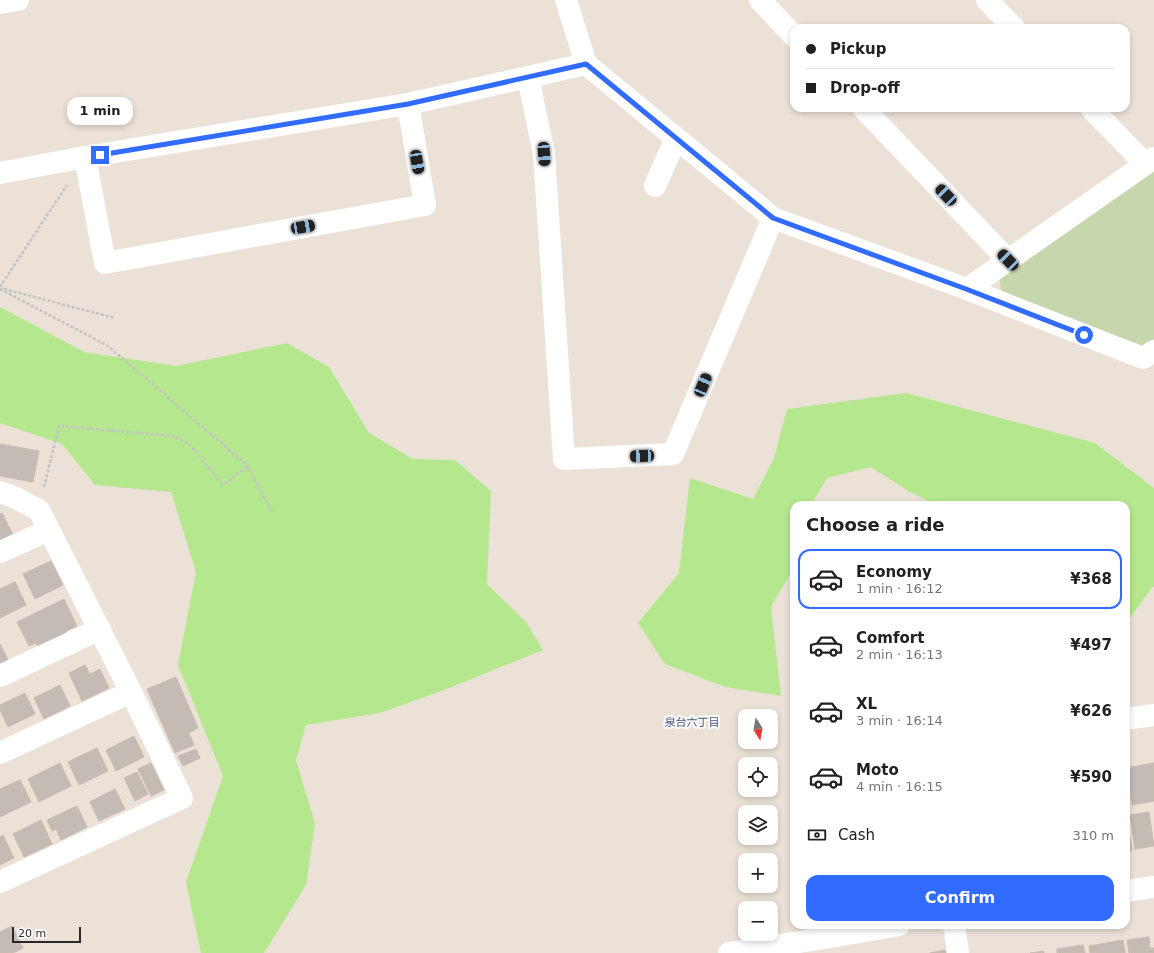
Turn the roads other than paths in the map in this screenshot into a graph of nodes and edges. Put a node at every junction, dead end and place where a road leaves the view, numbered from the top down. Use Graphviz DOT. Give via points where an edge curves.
graph roads {
  1 [pos="18,0"];
  2 [pos="566,0"];
  3 [pos="760,0"];
  4 [pos="987,0"];
  5 [pos="0,3"];
  6 [pos="1010,24"];
  7 [pos="790,32"];
  8 [pos="586,64"];
  9 [pos="528,77"];
  10 [pos="408,104"];
  11 [pos="867,112"];
  12 [pos="1095,112"];
  13 [pos="676,138"];
  14 [pos="85,157"];
  15 [pos="1150,161"];
  16 [pos="0,173"];
  17 [pos="655,186"];
  18 [pos="773,218"];
  19 [pos="1008,260"];
  20 [pos="966,289"];
  21 [pos="1154,351"];
  22 [pos="0,492"];
  23 [pos="49,530"];
  24 [pos="0,552"];
  25 [pos="100,629"];
  26 [pos="0,676"];
  27 [pos="131,692"];
  28 [pos="1154,715"];
  29 [pos="1130,718"];
  30 [pos="0,753"];
  31 [pos="0,882"];
  32 [pos="1154,888"];
  33 [pos="1130,891"];
  34 [pos="883,929"];
  35 [pos="955,929"];
  36 [pos="850,937"];
  37 [pos="740,952"];
  38 [pos="958,953"];
  1 -- 5 [label="street"];
  2 -- 8 [label="street"];
  3 -- 7 [label="street"];
  4 -- 6 [label="street"];
  8 -- 9 [label="street"];
  8 -- 13 [label="street"];
  9 -- 10 [label="street"];
  9 -- 18 [label="street" via="544,154 564,459 673,454"];
  10 -- 14 [label="street"];
  10 -- 14 [label="street" via="425,205 105,263"];
  11 -- 19 [label="street"];
  12 -- 15 [label="street"];
  13 -- 17 [label="street"];
  13 -- 18 [label="street"];
  14 -- 16 [label="street"];
  15 -- 19 [label="street"];
  18 -- 20 [label="street"];
  19 -- 20 [label="street"];
  20 -- 21 [label="street" via="1143,358"];
  22 -- 23 [label="street" via="39,510"];
  23 -- 24 [label="street"];
  23 -- 25 [label="street"];
  25 -- 26 [label="street"];
  25 -- 27 [label="street"];
  27 -- 30 [label="street"];
  27 -- 31 [label="street" via="182,798"];
  28 -- 29 [label="street"];
  32 -- 33 [label="street"];
  34 -- 36 [label="street"];
  35 -- 38 [label="street"];
  36 -- 37 [label="street"];
}
